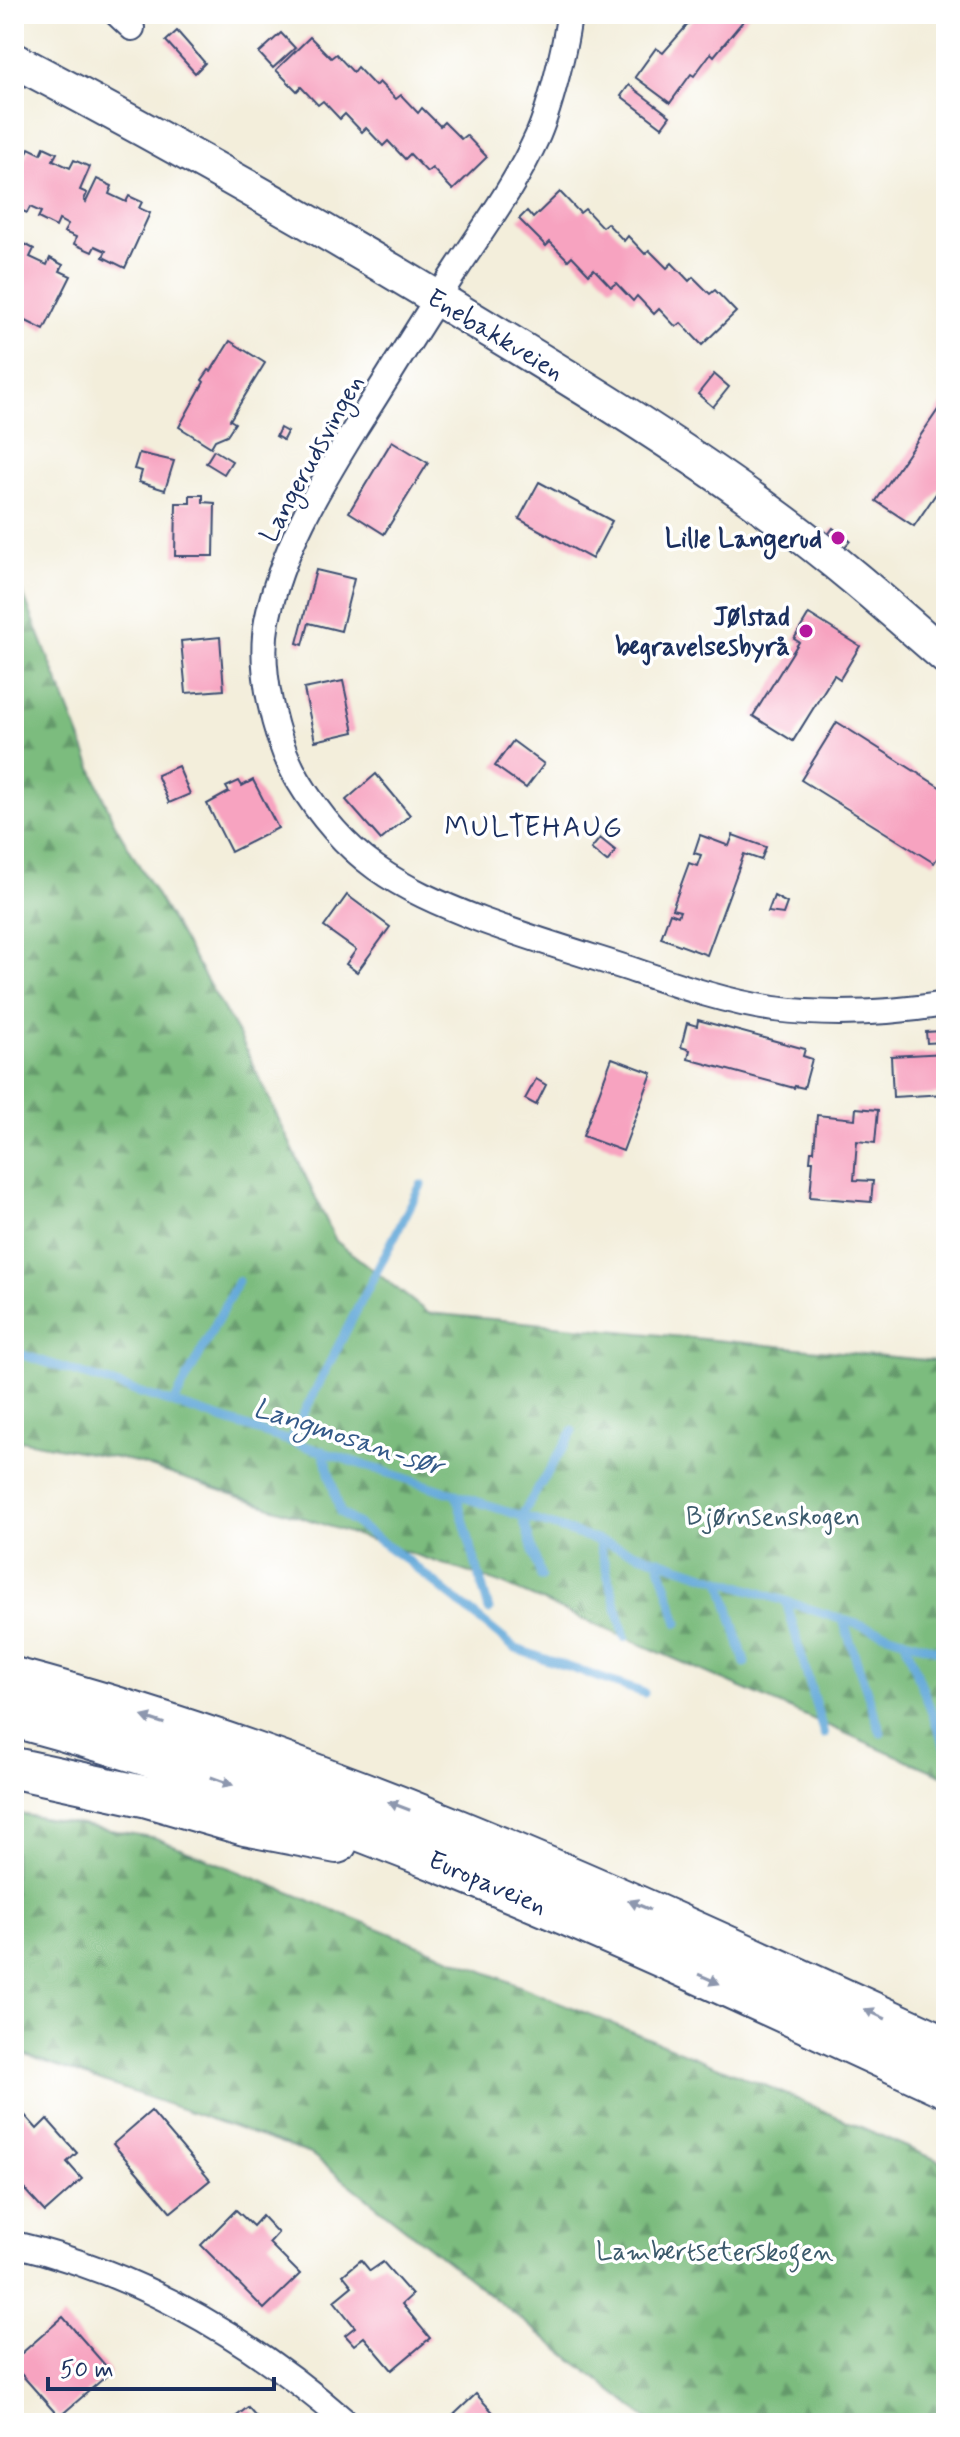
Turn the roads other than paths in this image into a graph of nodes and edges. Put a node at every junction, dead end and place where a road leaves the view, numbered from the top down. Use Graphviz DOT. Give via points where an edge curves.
graph roads {
  1 [pos="569,14"];
  2 [pos="14,60"];
  3 [pos="437,298"];
  4 [pos="946,657"];
  5 [pos="946,1004"];
  6 [pos="14,1678"];
  7 [pos="14,1717"];
  8 [pos="14,1768"];
  9 [pos="458,1868"];
  10 [pos="946,2046"];
  11 [pos="946,2087"];
  12 [pos="14,2244"];
  13 [pos="347,2423"];
  1 -- 3 [label="street, Langerudsvingen" via="539,132 508,193"];
  2 -- 3 [label="main road, Enebakkveien" via="247,186"];
  3 -- 4 [label="main road, Enebakkveien" via="739,489 865,586"];
  3 -- 5 [label="street, Langerudsvingen" via="302,520 266,625 266,683 278,737 319,815 352,850 395,883 517,933 693,991 815,1012 906,1011"];
  10 -- 6 [label="highway, Europaveien, one-way" via="468,1833 306,1770"];
  7 -- 9 [label="highway, Europaveien, one-way" via="210,1777"];
  8 -- 9 [label="highway" via="245,1825"];
  9 -- 11 [label="highway, Europaveien, one-way"];
  12 -- 13 [label="street" via="118,2276 187,2309 259,2353"];
}
